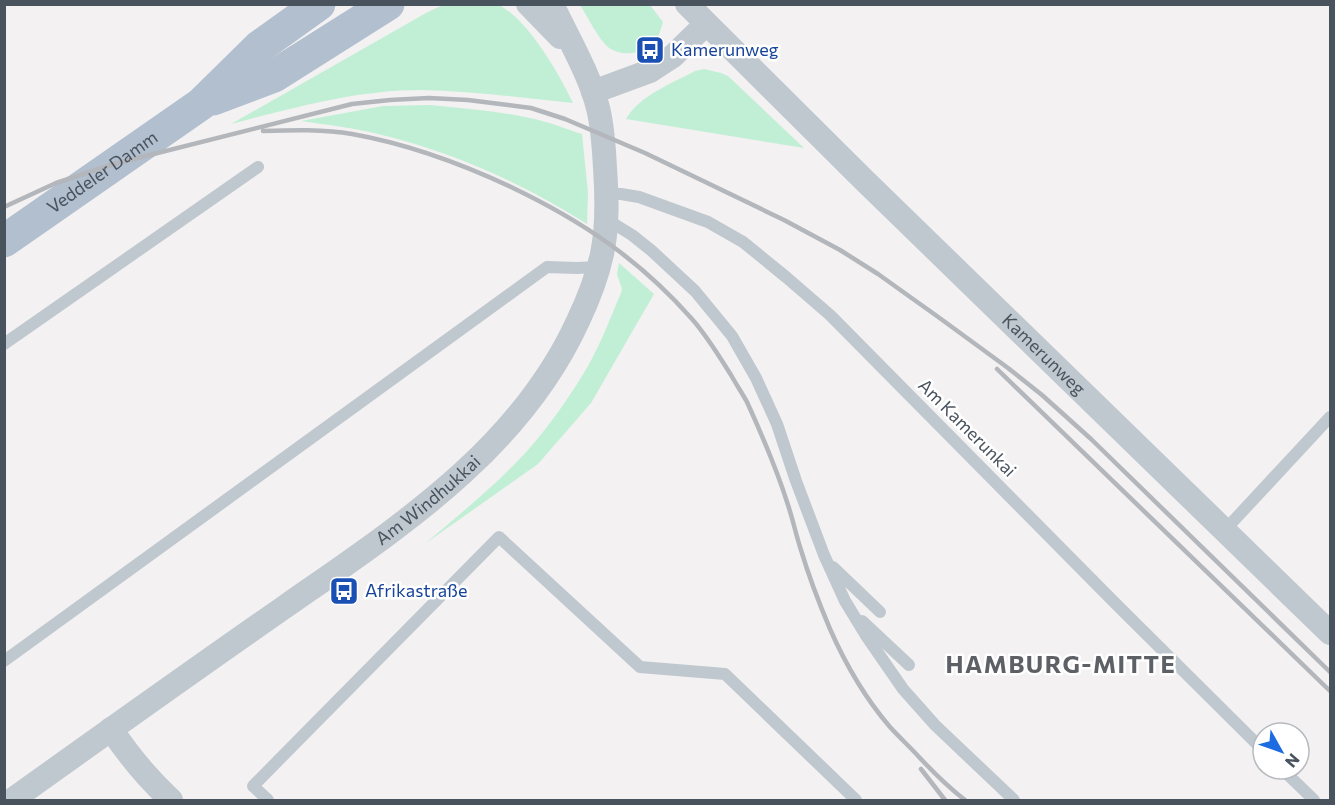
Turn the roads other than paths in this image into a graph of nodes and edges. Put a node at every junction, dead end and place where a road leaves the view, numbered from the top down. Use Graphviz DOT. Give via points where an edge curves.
graph roads {
  1 [pos="319,4"];
  2 [pos="388,4"];
  3 [pos="528,4"];
  4 [pos="552,4"];
  5 [pos="687,4"];
  6 [pos="706,24"];
  7 [pos="576,54"];
  8 [pos="593,92"];
  9 [pos="201,104"];
  10 [pos="258,167"];
  11 [pos="607,194"];
  12 [pos="606,219"];
  13 [pos="4,241"];
  14 [pos="598,267"];
  15 [pos="4,344"];
  16 [pos="1330,417"];
  17 [pos="1225,530"];
  18 [pos="824,555"];
  19 [pos="845,601"];
  20 [pos="880,612"];
  21 [pos="1330,633"];
  22 [pos="4,661"];
  23 [pos="909,665"];
  24 [pos="111,729"];
  25 [pos="1251,738"];
  26 [pos="1294,781"];
  27 [pos="12,801"];
  28 [pos="171,801"];
  29 [pos="268,801"];
  30 [pos="856,801"];
  31 [pos="1014,801"];
  32 [pos="1314,801"];
  1 -- 9 [label="main road, Veddeler Damm" via="259,47"];
  2 -- 9 [label="main road, Veddeler Damm" via="273,76"];
  3 -- 7 [label="street, Am Windhukkai"];
  4 -- 7 [label="street, Am Windhukkai"];
  5 -- 6 [label="street, Kamerunweg"];
  6 -- 8 [label="street" via="673,56 650,71"];
  6 -- 17 [label="street, Kamerunweg"];
  7 -- 8 [label="street, Am Windhukkai"];
  8 -- 11 [label="street, Am Windhukkai" via="601,127"];
  9 -- 13 [label="main road, Veddeler Damm"];
  10 -- 15 [label="lane"];
  11 -- 12 [label="street, Am Windhukkai"];
  11 -- 25 [label="lane, Am Kamerunkai" via="639,197 708,222 743,242 786,277 830,315"];
  12 -- 14 [label="street, Am Windhukkai"];
  12 -- 18 [label="lane" via="666,264 695,291 732,336 777,424"];
  14 -- 22 [label="lane" via="547,267"];
  14 -- 24 [label="street, Am Windhukkai" via="580,317 548,375 517,418 467,468 394,529"];
  16 -- 17 [label="lane"];
  17 -- 21 [label="street, Kamerunweg"];
  18 -- 19 [label="lane"];
  18 -- 20 [label="lane"];
  19 -- 23 [label="lane"];
  19 -- 31 [label="lane" via="903,689"];
  24 -- 27 [label="street, Am Windhukkai"];
  24 -- 28 [label="street" via="147,778"];
  26 -- 32 [label="lane"];
  29 -- 30 [label="lane" via="253,786 499,537 640,667 726,674"];
}
